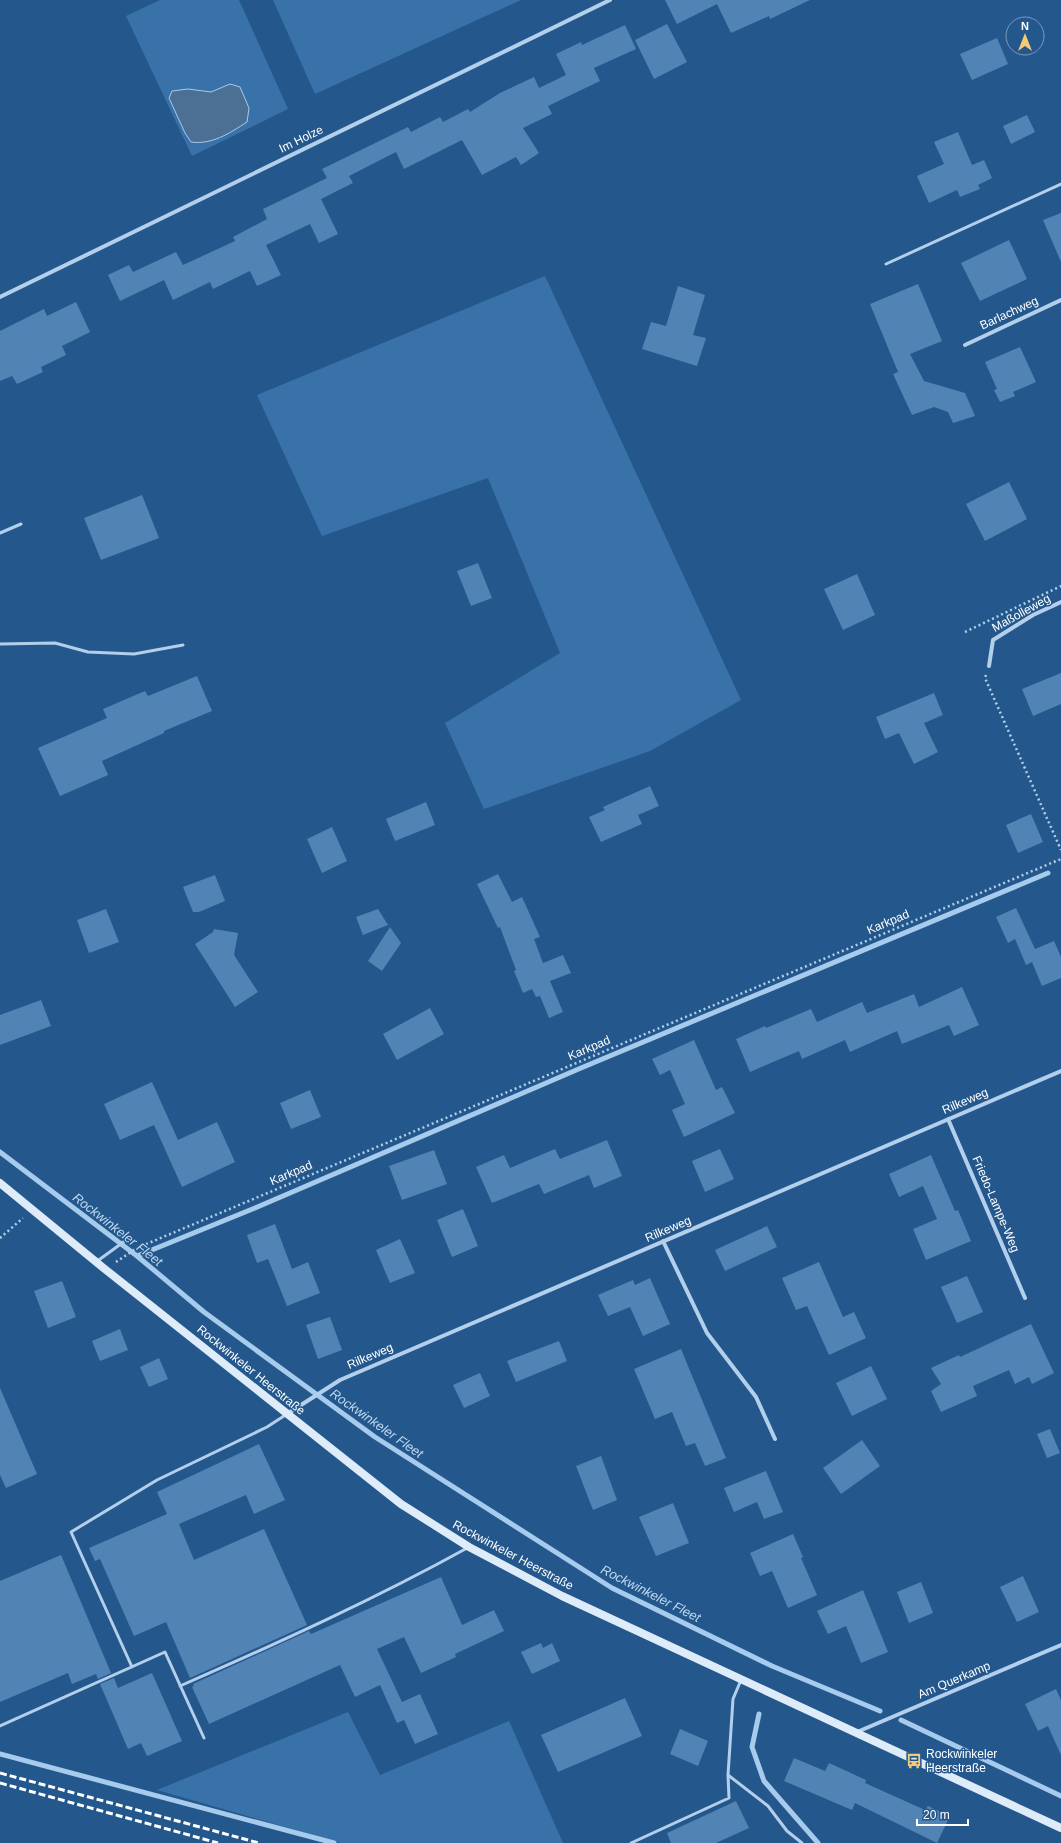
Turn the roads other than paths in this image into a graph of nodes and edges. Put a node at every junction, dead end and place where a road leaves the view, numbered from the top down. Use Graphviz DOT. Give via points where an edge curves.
graph roads {
  1 [pos="610,0"];
  2 [pos="1061,184"];
  3 [pos="886,264"];
  4 [pos="0,297"];
  5 [pos="1061,300"];
  6 [pos="965,345"];
  7 [pos="21,524"];
  8 [pos="0,533"];
  9 [pos="1061,602"];
  10 [pos="0,644"];
  11 [pos="183,645"];
  12 [pos="989,666"];
  13 [pos="1061,1071"];
  14 [pos="948,1119"];
  15 [pos="0,1183"];
  16 [pos="129,1238"];
  17 [pos="663,1241"];
  18 [pos="96,1262"];
  19 [pos="1025,1298"];
  20 [pos="287,1414"];
  21 [pos="775,1439"];
  22 [pos="469,1547"];
  23 [pos="1061,1645"];
  24 [pos="132,1668"];
  25 [pos="741,1680"];
  26 [pos="180,1686"];
  27 [pos="0,1726"];
  28 [pos="855,1733"];
  29 [pos="204,1738"];
  30 [pos="728,1775"];
  31 [pos="1061,1828"];
  32 [pos="631,1843"];
  33 [pos="802,1843"];
  1 -- 4 [label="street, Im Holze"];
  2 -- 3 [label="lane"];
  5 -- 6 [label="street, Barlachweg"];
  7 -- 8 [label="lane"];
  9 -- 12 [label="street, Maßolleweg" via="1033,615 993,640"];
  10 -- 11 [label="lane" via="55,643 88,652 134,654"];
  13 -- 14 [label="street, Rilkeweg"];
  14 -- 17 [label="street, Rilkeweg"];
  14 -- 19 [label="street, Friedo-Lampe-Weg"];
  15 -- 18 [label="main road, Rockwinkeler Heerstraße"];
  16 -- 18 [label="lane"];
  17 -- 20 [label="street, Rilkeweg" via="340,1380"];
  17 -- 21 [label="street" via="707,1332 756,1397"];
  18 -- 20 [label="main road, Rockwinkeler Heerstraße"];
  20 -- 22 [label="main road, Rockwinkeler Heerstraße" via="401,1504"];
  20 -- 24 [label="lane" via="267,1427 157,1480 71,1532"];
  22 -- 25 [label="main road, Rockwinkeler Heerstraße" via="562,1596"];
  22 -- 26 [label="lane" via="305,1631"];
  23 -- 28 [label="street, Am Querkamp"];
  24 -- 26 [label="lane" via="165,1652"];
  24 -- 27 [label="lane"];
  25 -- 28 [label="main road, Rockwinkeler Heerstraße"];
  25 -- 30 [label="lane" via="733,1698"];
  26 -- 29 [label="lane"];
  28 -- 31 [label="main road, Rockwinkeler Heerstraße"];
  30 -- 32 [label="lane" via="729,1798"];
  30 -- 33 [label="lane" via="768,1806 787,1831"];
}
